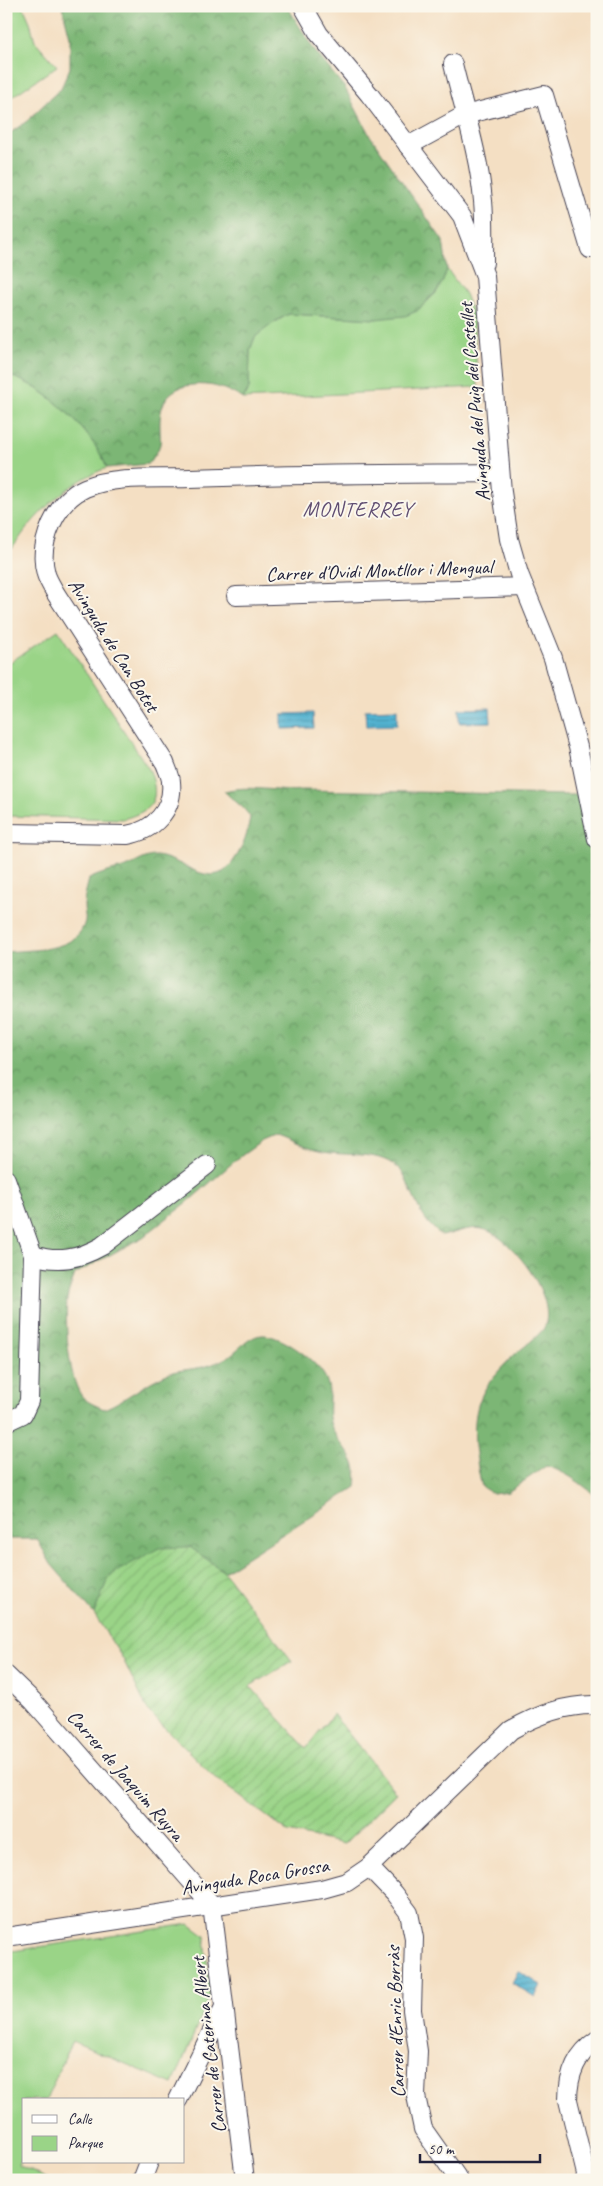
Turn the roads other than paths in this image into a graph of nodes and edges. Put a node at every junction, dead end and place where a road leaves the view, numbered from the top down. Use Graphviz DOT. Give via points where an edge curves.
graph roads {
  1 [pos="303,6"];
  2 [pos="453,64"];
  3 [pos="465,115"];
  4 [pos="408,146"];
  5 [pos="597,248"];
  6 [pos="485,276"];
  7 [pos="500,473"];
  8 [pos="524,587"];
  9 [pos="236,596"];
  10 [pos="6,832"];
  11 [pos="597,839"];
  12 [pos="207,1165"];
  13 [pos="6,1179"];
  14 [pos="33,1255"];
  15 [pos="6,1422"];
  16 [pos="6,1675"];
  17 [pos="597,1705"];
  18 [pos="369,1867"];
  19 [pos="212,1904"];
  20 [pos="6,1937"];
  21 [pos="224,2007"];
  22 [pos="597,2040"];
  23 [pos="179,2098"];
  24 [pos="149,2164"];
  25 [pos="142,2180"];
  26 [pos="245,2180"];
  27 [pos="459,2180"];
  28 [pos="585,2180"];
  1 -- 4 [label="street, Avinguda del Puig del Castellet" via="320,34"];
  2 -- 3 [label="street"];
  3 -- 4 [label="street"];
  3 -- 5 [label="street" via="544,95 590,250"];
  3 -- 6 [label="street" via="476,150 484,201"];
  4 -- 6 [label="street, Avinguda del Puig del Castellet" via="462,216"];
  6 -- 7 [label="street, Avinguda del Puig del Castellet"];
  7 -- 8 [label="street, Avinguda del Puig del Castellet" via="508,539"];
  7 -- 10 [label="street, Avinguda de Can Botet" via="240,476 107,481 84,488 63,504 50,526 44,552 46,573 56,594 165,763 171,781 169,802 157,821 138,833"];
  8 -- 9 [label="street, Carrer d'Ovidi Montllor i Mengual"];
  8 -- 11 [label="street, Avinguda del Puig del Castellet" via="555,666 578,747"];
  12 -- 14 [label="street" via="102,1246 87,1254 62,1260"];
  13 -- 14 [label="street"];
  14 -- 15 [label="street" via="28,1401 23,1414"];
  16 -- 19 [label="street, Carrer de Joaquim Ruyra"];
  17 -- 18 [label="street, Avinguda Roca Grossa" via="581,1704 532,1718 511,1730"];
  18 -- 19 [label="street, Avinguda Roca Grossa" via="347,1882 322,1889"];
  18 -- 27 [label="street, Carrer d'Enric Borràs" via="409,1913 414,1938 412,2010 418,2051 416,2096 423,2129"];
  19 -- 20 [label="street, Avinguda Roca Grossa"];
  19 -- 21 [label="street, Carrer de Caterina Albert"];
  21 -- 23 [label="street"];
  21 -- 26 [label="street, Carrer de Caterina Albert"];
  22 -- 28 [label="street" via="583,2052 571,2070 568,2088"];
  24 -- 25 [label="street"];
}
